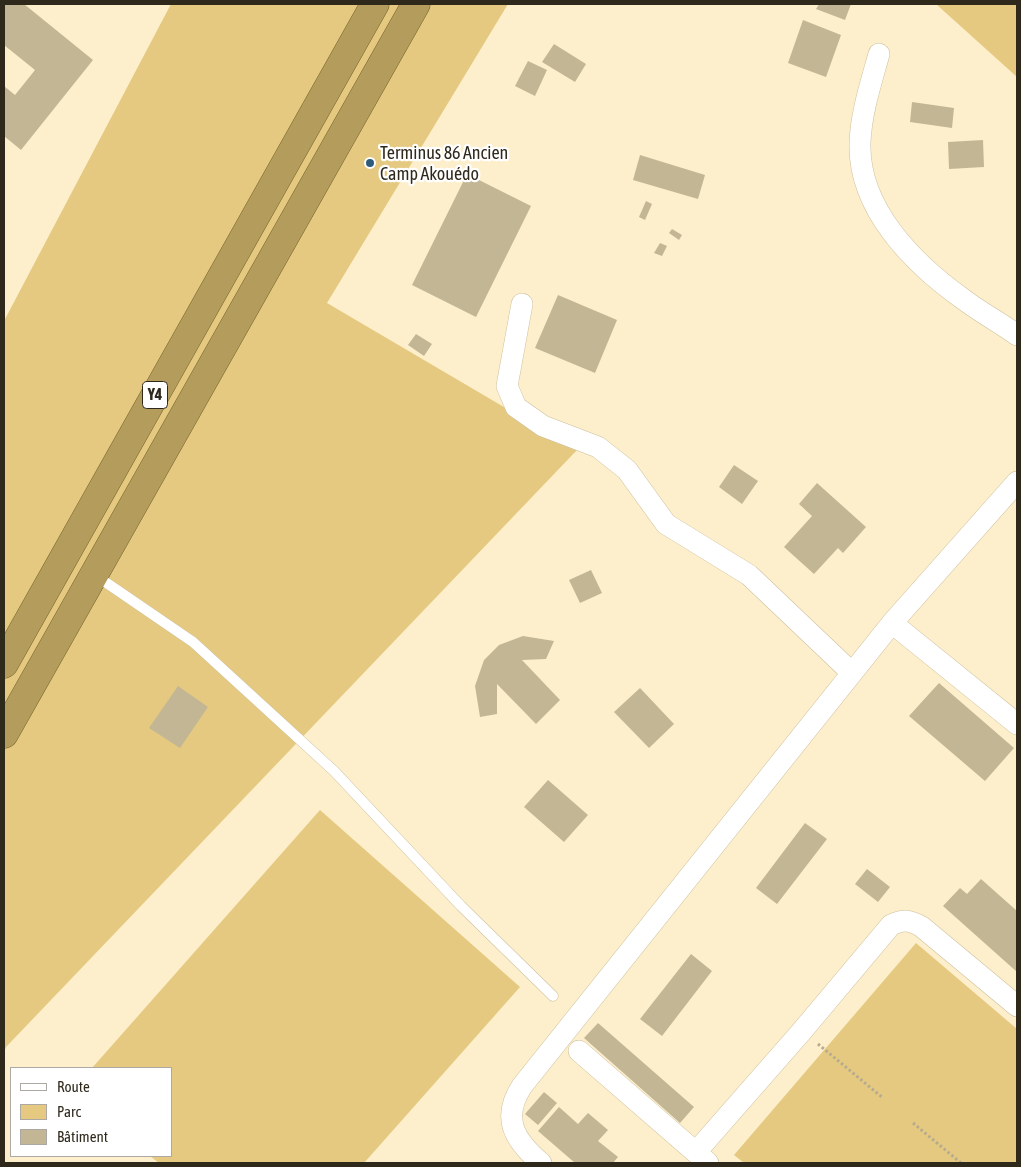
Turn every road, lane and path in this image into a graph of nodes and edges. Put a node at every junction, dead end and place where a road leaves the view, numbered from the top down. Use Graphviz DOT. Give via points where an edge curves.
graph roads {
  1 [pos="375,4"];
  2 [pos="416,4"];
  3 [pos="879,54"];
  4 [pos="522,304"];
  5 [pos="1017,334"];
  6 [pos="1017,482"];
  7 [pos="95,575"];
  8 [pos="892,623"];
  9 [pos="4,664"];
  10 [pos="852,673"];
  11 [pos="1017,724"];
  12 [pos="4,734"];
  13 [pos="553,996"];
  14 [pos="1017,1006"];
  15 [pos="802,1031"];
  16 [pos="579,1051"];
  17 [pos="883,1098"];
  18 [pos="912,1123"];
  19 [pos="702,1158"];
  20 [pos="536,1162"];
  21 [pos="961,1163"];
  1 -- 9 [label="highway, Y4"];
  2 -- 7 [label="highway, Y4"];
  3 -- 5 [label="street" via="863,116 860,145 864,174 873,200 908,253 964,300"];
  4 -- 10 [label="street" via="507,386 516,407 543,426 598,447 627,470 666,524 749,575"];
  6 -- 8 [label="street"];
  7 -- 12 [label="highway, Y4"];
  7 -- 13 [label="lane" via="194,642 334,771 461,906"];
  8 -- 10 [label="street"];
  8 -- 11 [label="street"];
  10 -- 20 [label="street" via="512,1102 511,1118 516,1137"];
  14 -- 15 [label="street" via="922,927 911,920 902,920 891,925"];
  15 -- 17 [label="path"];
  15 -- 19 [label="street"];
  16 -- 19 [label="street"];
  18 -- 21 [label="path"];
}
